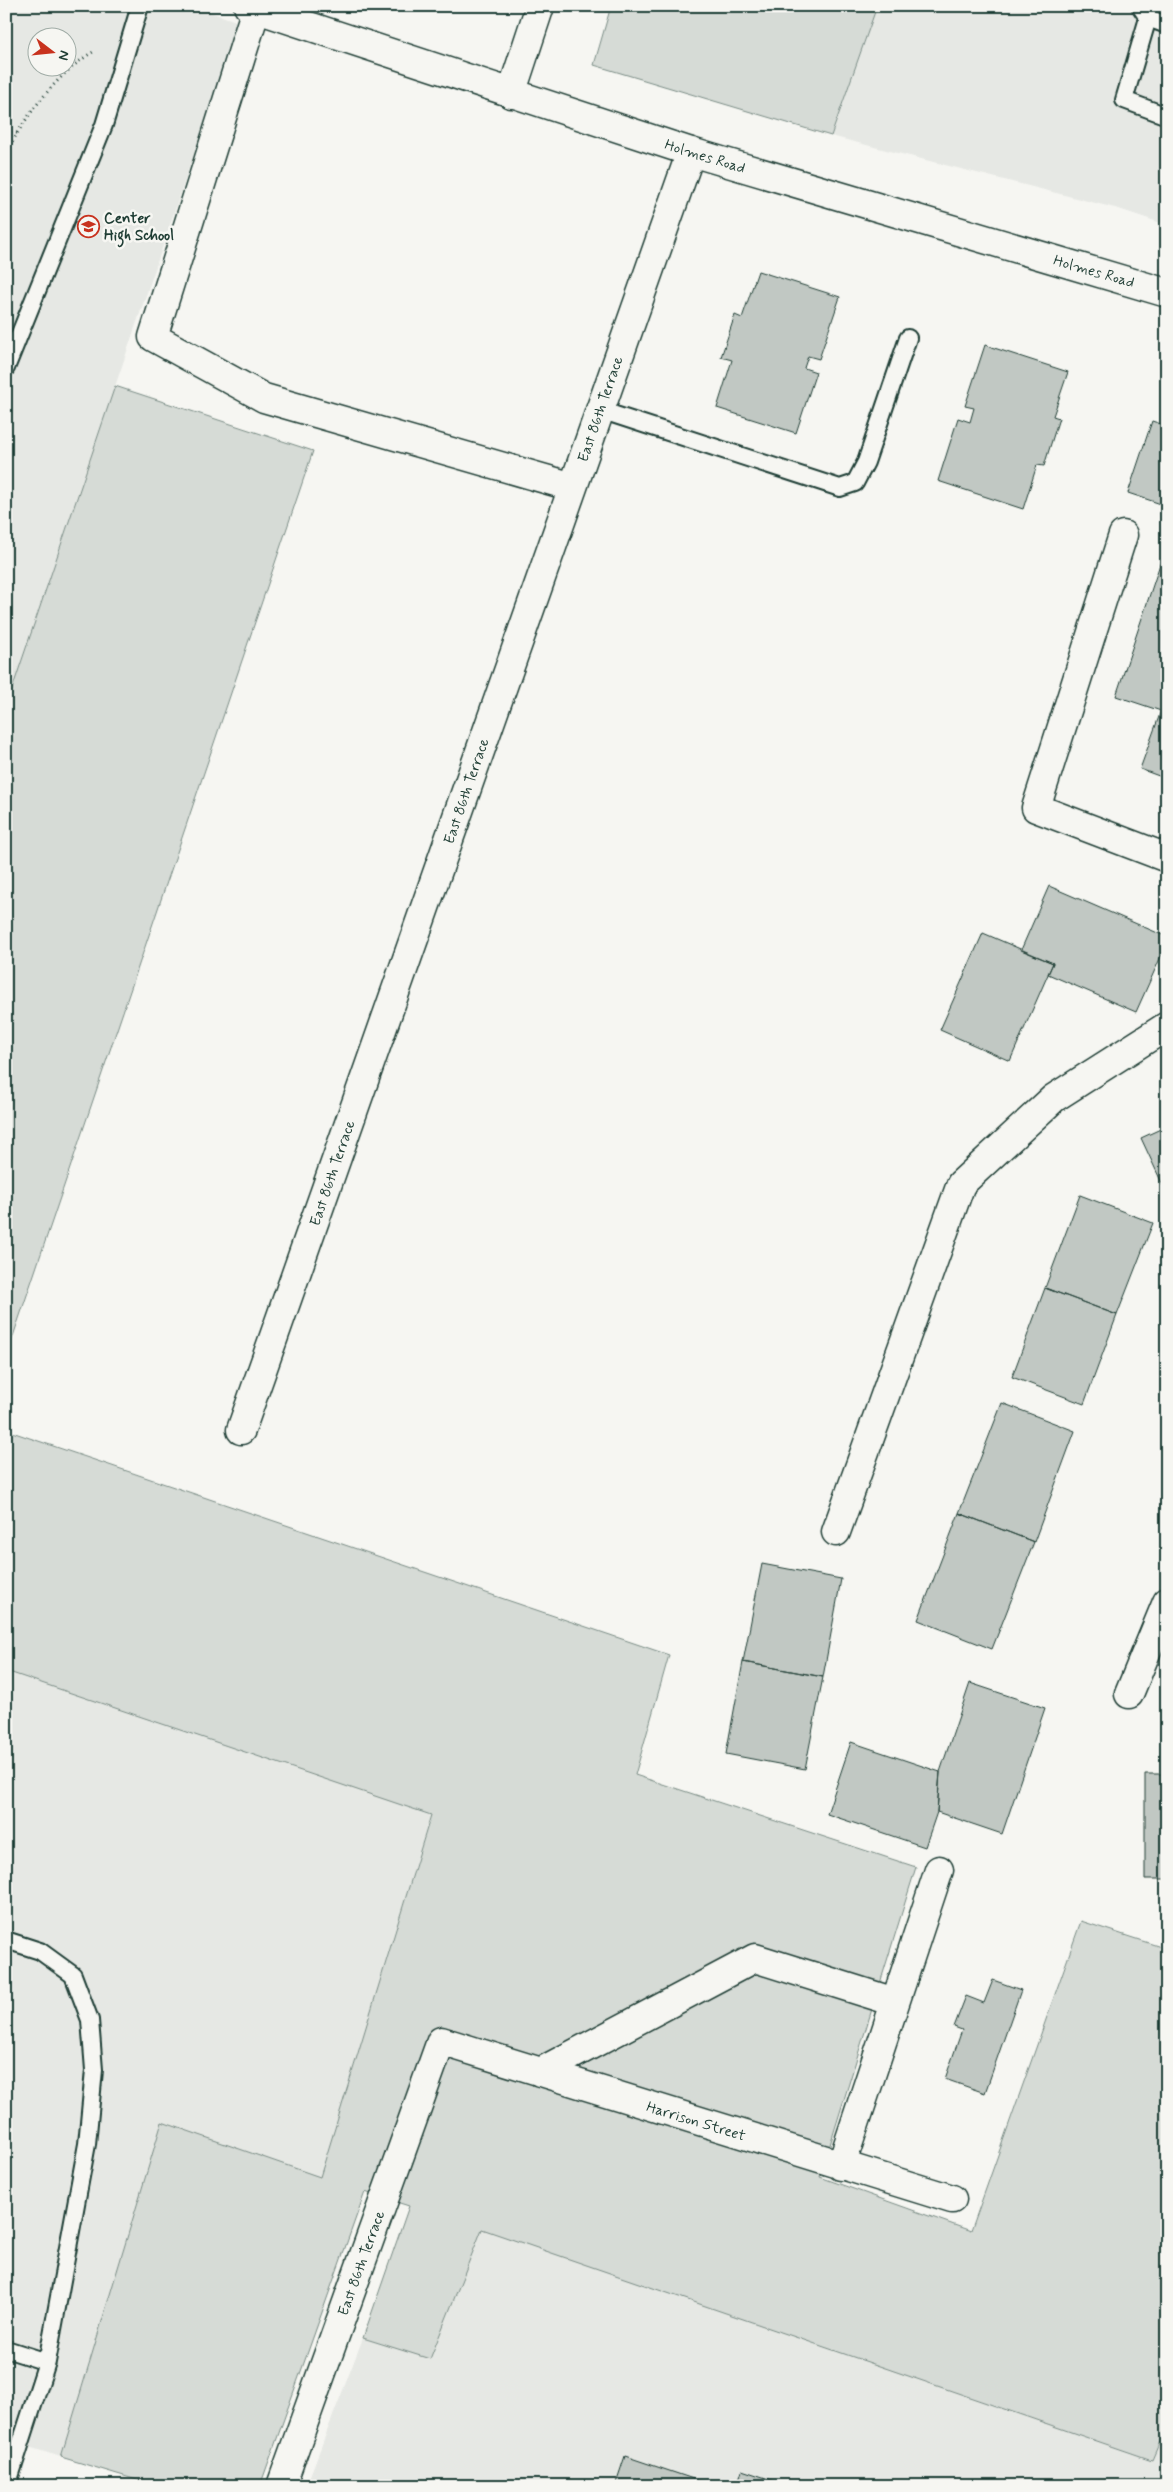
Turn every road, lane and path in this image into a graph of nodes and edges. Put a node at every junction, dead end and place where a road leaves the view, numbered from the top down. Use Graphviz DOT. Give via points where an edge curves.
graph roads {
  1 [pos="140,6"];
  2 [pos="540,6"];
  3 [pos="252,8"];
  4 [pos="1144,12"];
  5 [pos="1167,25"];
  6 [pos="133,30"];
  7 [pos="510,94"];
  8 [pos="1167,116"];
  9 [pos="6,132"];
  10 [pos="17,133"];
  11 [pos="691,152"];
  12 [pos="6,155"];
  13 [pos="1167,293"];
  14 [pos="908,338"];
  15 [pos="6,368"];
  16 [pos="600,410"];
  17 [pos="573,488"];
  18 [pos="1123,535"];
  19 [pos="1167,858"];
  20 [pos="1167,1026"];
  21 [pos="241,1430"];
  22 [pos="836,1532"];
  23 [pos="1167,1602"];
  24 [pos="1129,1694"];
  25 [pos="939,1870"];
  26 [pos="6,1940"];
  27 [pos="896,2002"];
  28 [pos="440,2041"];
  29 [pos="540,2072"];
  30 [pos="841,2166"];
  31 [pos="952,2199"];
  32 [pos="6,2349"];
  33 [pos="47,2362"];
  34 [pos="7,2486"];
  35 [pos="281,2486"];
  1 -- 6 [label="lane"];
  2 -- 7 [label="street"];
  3 -- 7 [label="street, Holmes Road"];
  3 -- 17 [label="street" via="153,337 264,398"];
  4 -- 5 [label="lane"];
  4 -- 8 [label="lane" via="1124,100"];
  6 -- 10 [label="path" via="85,56 61,79"];
  6 -- 15 [label="lane" via="104,125"];
  7 -- 11 [label="street, Holmes Road"];
  9 -- 10 [label="path"];
  10 -- 12 [label="path"];
  11 -- 13 [label="street, Holmes Road"];
  11 -- 16 [label="street, East 86th Terrace"];
  14 -- 16 [label="lane" via="866,462 855,483 840,488"];
  16 -- 17 [label="street, East 86th Terrace"];
  17 -- 21 [label="street, East 86th Terrace"];
  18 -- 19 [label="street" via="1036,808"];
  20 -- 22 [label="street" via="1054,1098 961,1184"];
  23 -- 24 [label="street"];
  25 -- 27 [label="street"];
  26 -- 33 [label="lane" via="40,1951 73,1975 90,2020 94,2070 87,2144"];
  27 -- 29 [label="street" via="756,1958"];
  27 -- 30 [label="street"];
  28 -- 29 [label="street, Harrison Street"];
  28 -- 35 [label="street, East 86th Terrace"];
  29 -- 30 [label="street, Harrison Street"];
  30 -- 31 [label="street, Harrison Street"];
  32 -- 33 [label="lane"];
  33 -- 34 [label="lane"];
}
